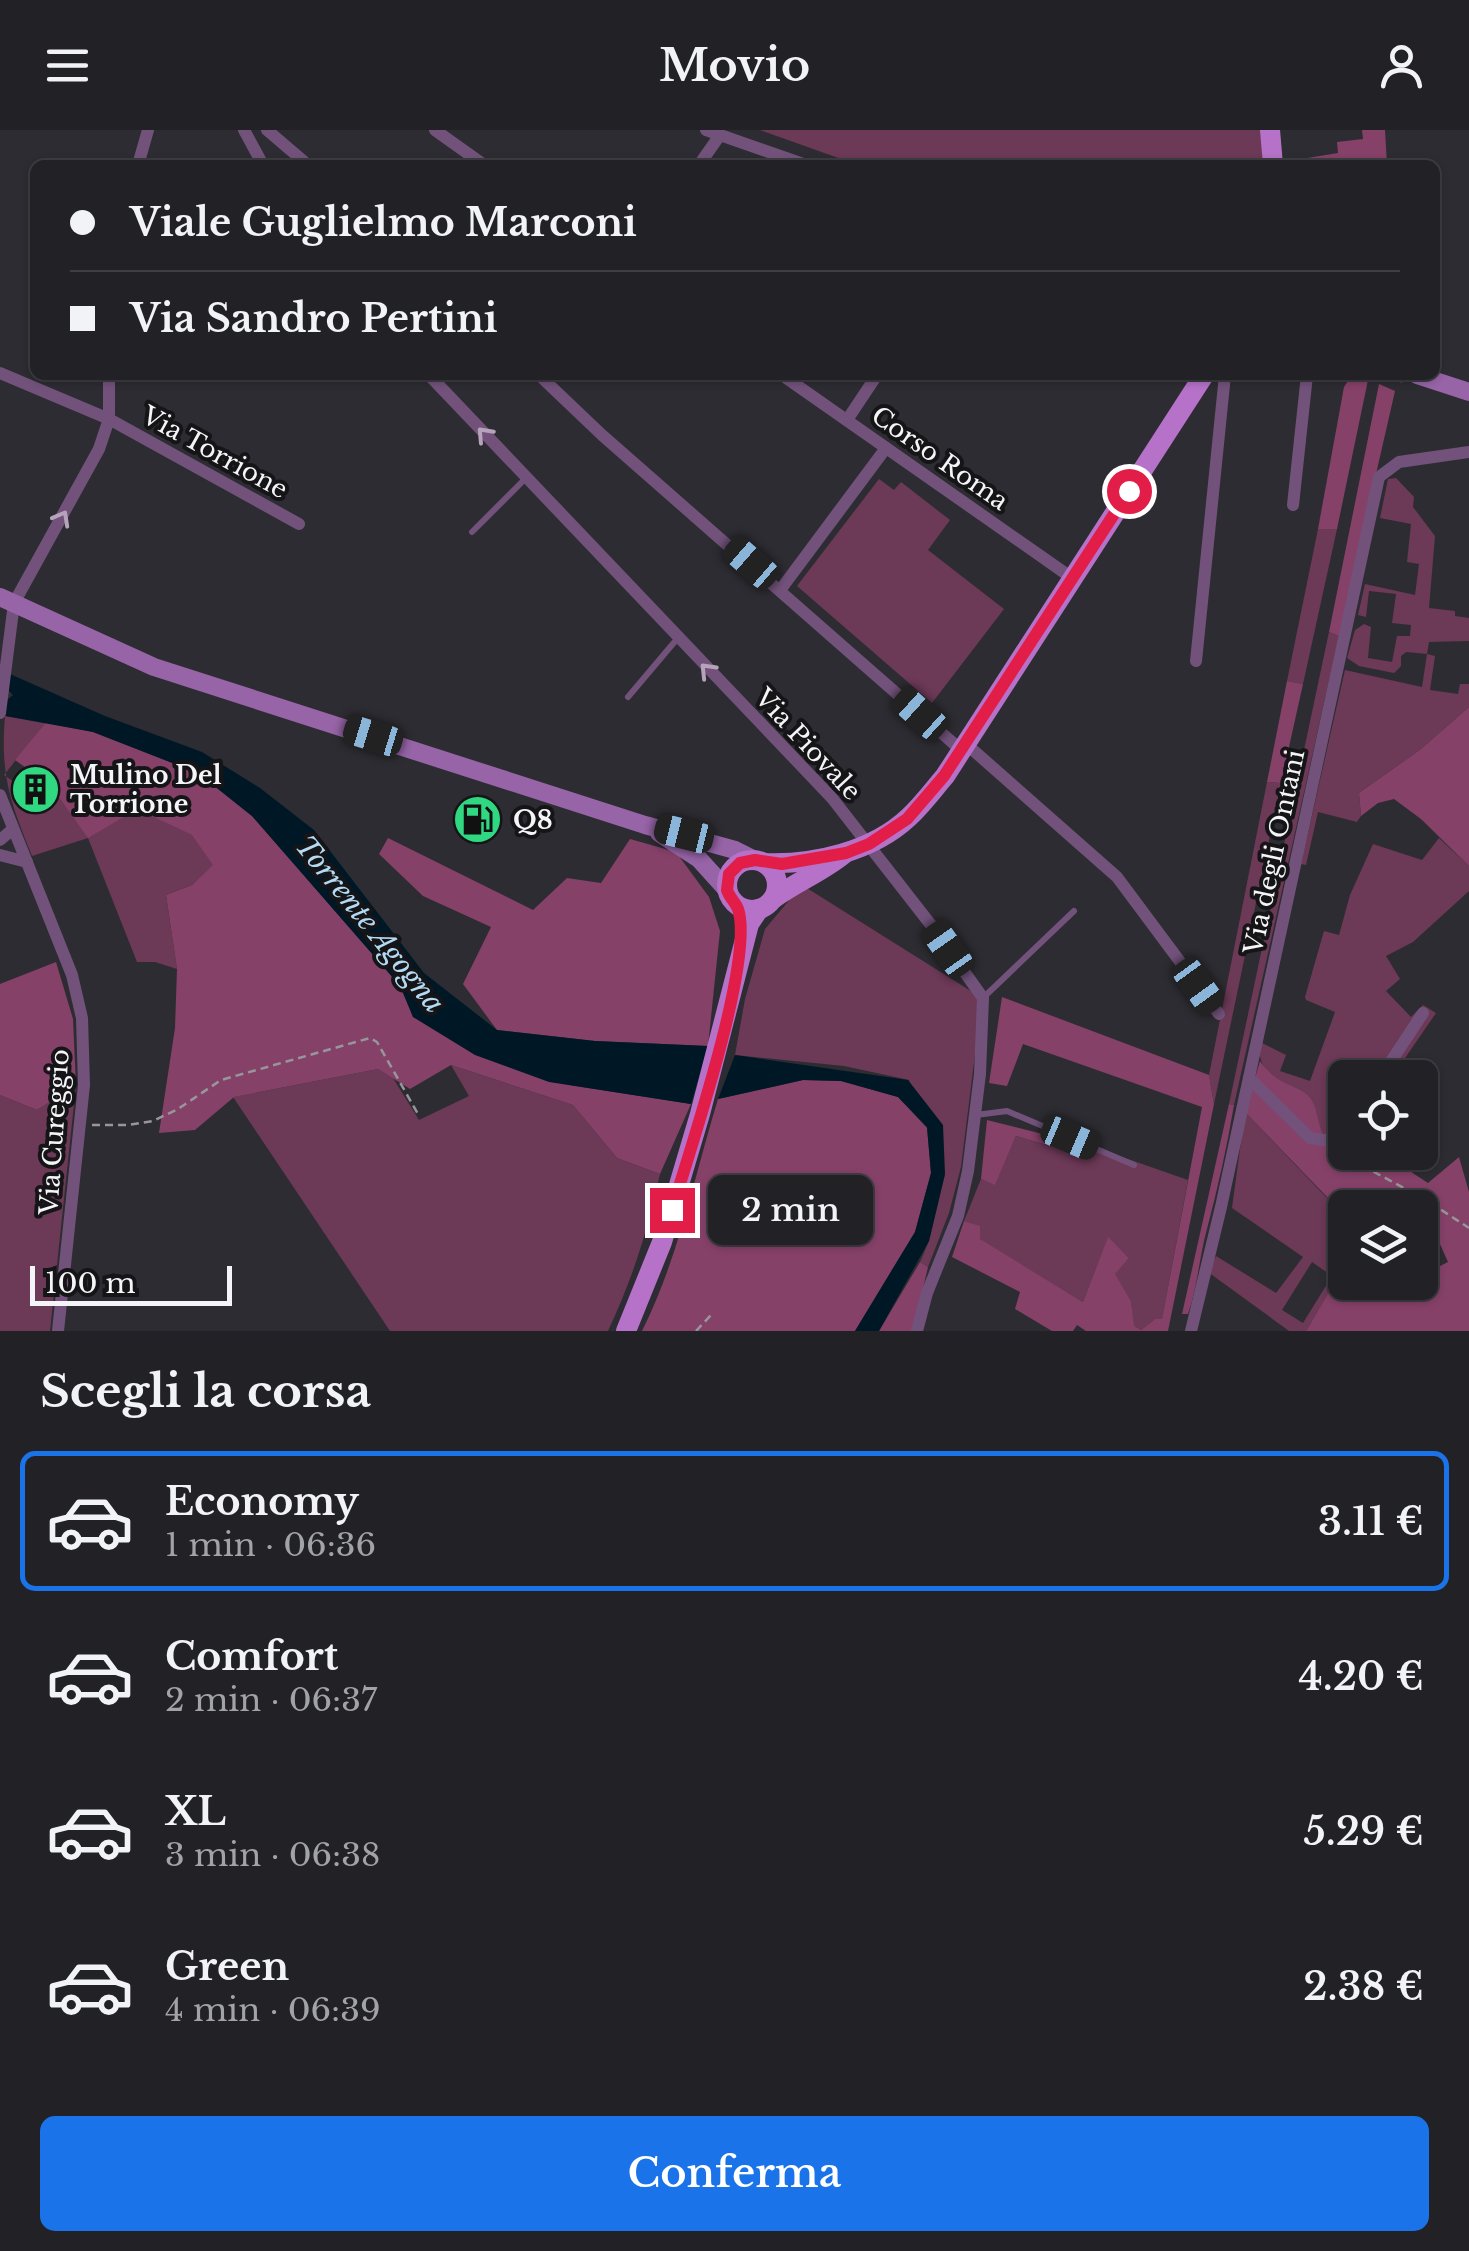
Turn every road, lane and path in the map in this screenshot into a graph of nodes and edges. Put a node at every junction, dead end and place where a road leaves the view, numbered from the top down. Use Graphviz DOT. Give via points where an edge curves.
graph roads {
  1 [pos="148,130"];
  2 [pos="244,130"];
  3 [pos="267,130"];
  4 [pos="435,130"];
  5 [pos="1270,130"];
  6 [pos="713,132"];
  7 [pos="139,160"];
  8 [pos="260,160"];
  9 [pos="302,160"];
  10 [pos="477,160"];
  11 [pos="701,160"];
  12 [pos="792,160"];
  13 [pos="1272,160"];
  14 [pos="0,373"];
  15 [pos="109,380"];
  16 [pos="434,380"];
  17 [pos="544,380"];
  18 [pos="789,380"];
  19 [pos="874,380"];
  20 [pos="1201,380"];
  21 [pos="1224,380"];
  22 [pos="1306,380"];
  23 [pos="1433,380"];
  24 [pos="1469,392"];
  25 [pos="109,419"];
  26 [pos="847,420"];
  27 [pos="886,448"];
  28 [pos="1469,452"];
  29 [pos="526,478"];
  30 [pos="1293,504"];
  31 [pos="299,524"];
  32 [pos="472,532"];
  33 [pos="1072,578"];
  34 [pos="781,589"];
  35 [pos="7,600"];
  36 [pos="677,639"];
  37 [pos="1196,661"];
  38 [pos="628,697"];
  39 [pos="0,713"];
  40 [pos="963,746"];
  41 [pos="0,795"];
  42 [pos="646,825"];
  43 [pos="13,830"];
  44 [pos="0,840"];
  45 [pos="869,844"];
  46 [pos="846,853"];
  47 [pos="0,855"];
  48 [pos="760,861"];
  49 [pos="27,862"];
  50 [pos="749,901"];
  51 [pos="1074,911"];
  52 [pos="983,998"];
  53 [pos="1423,1013"];
  54 [pos="1218,1014"];
  55 [pos="1392,1060"];
  56 [pos="1248,1078"];
  57 [pos="418,1114"];
  58 [pos="975,1115"];
  59 [pos="80,1124"];
  60 [pos="1316,1139"];
  61 [pos="1328,1141"];
  62 [pos="1134,1165"];
  63 [pos="1469,1228"];
  64 [pos="712,1314"];
  65 [pos="58,1331"];
  66 [pos="626,1331"];
  67 [pos="696,1331"];
  68 [pos="917,1331"];
  69 [pos="1190,1331"];
  1 -- 7 [label="street"];
  2 -- 8 [label="street"];
  3 -- 9 [label="street"];
  4 -- 10 [label="street"];
  5 -- 13 [label="main road"];
  6 -- 11 [label="street"];
  6 -- 12 [label="street"];
  14 -- 25 [label="street, Via Torrione"];
  15 -- 25 [label="street, Via Torrione"];
  29 -- 16 [label="street, Via Piovale, one-way"];
  17 -- 34 [label="street"];
  18 -- 26 [label="street, Corso Roma"];
  19 -- 26 [label="street"];
  20 -- 33 [label="main road"];
  21 -- 37 [label="street"];
  22 -- 30 [label="street"];
  23 -- 24 [label="main road"];
  25 -- 31 [label="street, Via Torrione"];
  35 -- 25 [label="street, Via Torrione, one-way" via="100,449"];
  26 -- 27 [label="street, Corso Roma"];
  27 -- 33 [label="street, Corso Roma"];
  27 -- 34 [label="street"];
  28 -- 56 [label="street, Via degli Ontani" via="1399,462 1379,477"];
  29 -- 32 [label="lane"];
  29 -- 36 [label="street, Via Piovale"];
  33 -- 40 [label="main road"];
  34 -- 40 [label="street"];
  35 -- 39 [label="street"];
  35 -- 42 [label="main road" via="154,667"];
  36 -- 38 [label="lane"];
  45 -- 36 [label="street, Via Piovale, one-way"];
  40 -- 45 [label="main road" via="907,819"];
  40 -- 54 [label="street" via="1118,877"];
  41 -- 43 [label="street, Via Cureggio"];
  42 -- 48 [label="main road"];
  42 -- 50 [label="main road"];
  43 -- 44 [label="street"];
  43 -- 49 [label="street, Via Cureggio"];
  45 -- 46 [label="main road"];
  45 -- 52 [label="street, Via Piovale"];
  46 -- 48 [label="main road" via="782,864"];
  46 -- 50 [label="main road"];
  47 -- 49 [label="street"];
  48 -- 50 [label="main road" via="777,883"];
  48 -- 50 [label="main road" via="733,868"];
  49 -- 59 [label="street, Via Cureggio" via="78,996 85,1062"];
  50 -- 66 [label="main road" via="700,1114"];
  51 -- 52 [label="lane"];
  52 -- 58 [label="street"];
  53 -- 55 [label="street"];
  56 -- 60 [label="street"];
  56 -- 69 [label="street, Via degli Ontani"];
  57 -- 59 [label="path" via="370,1038 221,1080 154,1121"];
  58 -- 62 [label="lane" via="1007,1111"];
  58 -- 68 [label="street" via="958,1216"];
  59 -- 65 [label="street, Via Cureggio"];
  60 -- 61 [label="street"];
  60 -- 63 [label="path"];
  64 -- 67 [label="path"];
}
